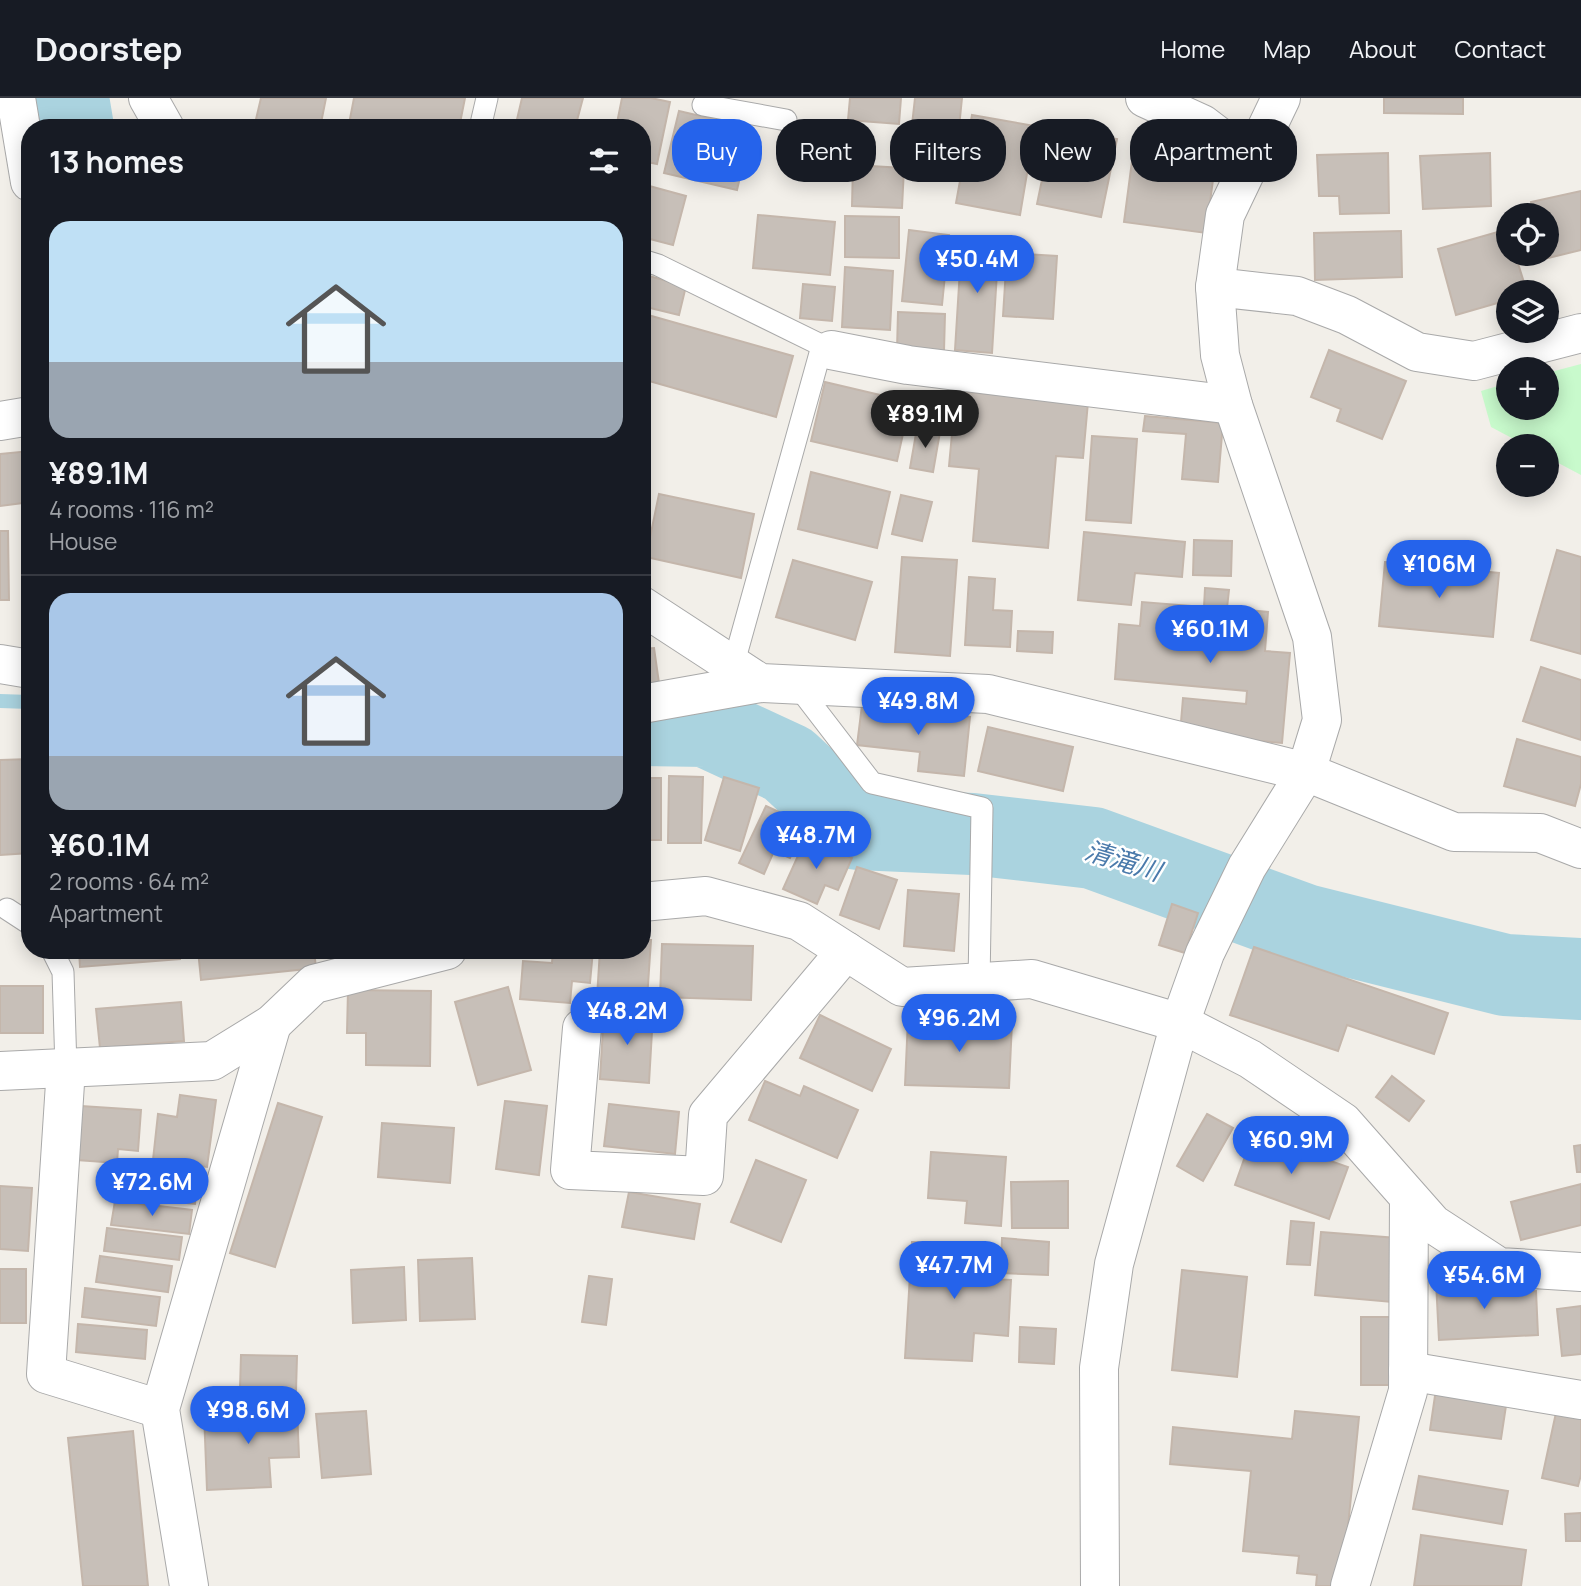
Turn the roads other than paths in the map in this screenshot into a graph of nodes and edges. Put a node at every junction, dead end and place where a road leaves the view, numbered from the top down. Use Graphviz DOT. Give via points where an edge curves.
graph roads {
  1 [pos="16,98"];
  2 [pos="141,98"];
  3 [pos="148,98"];
  4 [pos="487,98"];
  5 [pos="1145,98"];
  6 [pos="1281,98"];
  7 [pos="702,104"];
  8 [pos="742,105"];
  9 [pos="144,119"];
  10 [pos="160,119"];
  11 [pos="482,119"];
  12 [pos="783,119"];
  13 [pos="1191,119"];
  14 [pos="1271,119"];
  15 [pos="21,128"];
  16 [pos="1242,182"];
  17 [pos="651,263"];
  18 [pos="1215,287"];
  19 [pos="1581,333"];
  20 [pos="827,348"];
  21 [pos="1233,405"];
  22 [pos="21,418"];
  23 [pos="0,421"];
  24 [pos="651,611"];
  25 [pos="0,664"];
  26 [pos="21,668"];
  27 [pos="763,677"];
  28 [pos="651,702"];
  29 [pos="1306,772"];
  30 [pos="1581,849"];
  31 [pos="651,901"];
  32 [pos="7,909"];
  33 [pos="21,918"];
  34 [pos="846,951"];
  35 [pos="56,959"];
  36 [pos="402,959"];
  37 [pos="979,982"];
  38 [pos="1180,1023"];
  39 [pos="272,1024"];
  40 [pos="582,1028"];
  41 [pos="66,1068"];
  42 [pos="0,1071"];
  43 [pos="1409,1198"];
  44 [pos="1581,1272"];
  45 [pos="1408,1371"];
  46 [pos="1581,1400"];
  47 [pos="160,1409"];
  48 [pos="189,1586"];
  49 [pos="1100,1586"];
  50 [pos="1350,1586"];
  1 -- 15 [label="street"];
  2 -- 9 [label="street"];
  3 -- 10 [label="street"];
  4 -- 11 [label="lane"];
  5 -- 13 [label="street"];
  6 -- 14 [label="street"];
  7 -- 8 [label="lane"];
  8 -- 12 [label="lane"];
  16 -- 18 [label="street" via="1225,215"];
  17 -- 20 [label="lane"];
  18 -- 19 [label="street" via="1297,296 1347,315 1417,352 1474,361"];
  18 -- 21 [label="street" via="1220,355"];
  20 -- 21 [label="street" via="908,365"];
  20 -- 27 [label="lane"];
  21 -- 29 [label="street" via="1312,637 1322,720"];
  22 -- 23 [label="street"];
  24 -- 27 [label="street"];
  25 -- 26 [label="street"];
  27 -- 28 [label="street"];
  27 -- 29 [label="street" via="988,694"];
  27 -- 37 [label="lane" via="872,783 982,808"];
  29 -- 30 [label="street" via="1454,832 1540,834"];
  29 -- 38 [label="street" via="1247,867 1205,953"];
  31 -- 34 [label="street" via="706,896 799,921"];
  32 -- 33 [label="lane"];
  34 -- 37 [label="street" via="902,987"];
  34 -- 40 [label="street" via="708,1115 704,1176 570,1170"];
  35 -- 41 [label="lane" via="63,972"];
  36 -- 39 [label="street" via="314,984"];
  37 -- 38 [label="street" via="1032,979"];
  38 -- 43 [label="street" via="1250,1059 1343,1122"];
  38 -- 49 [label="street" via="1114,1264 1100,1368"];
  39 -- 41 [label="street" via="212,1061"];
  39 -- 47 [label="street"];
  41 -- 42 [label="street"];
  41 -- 47 [label="street" via="46,1374"];
  43 -- 44 [label="street" via="1433,1224 1499,1266"];
  43 -- 45 [label="street"];
  45 -- 46 [label="street"];
  45 -- 50 [label="street" via="1408,1391"];
  47 -- 48 [label="street"];
}
